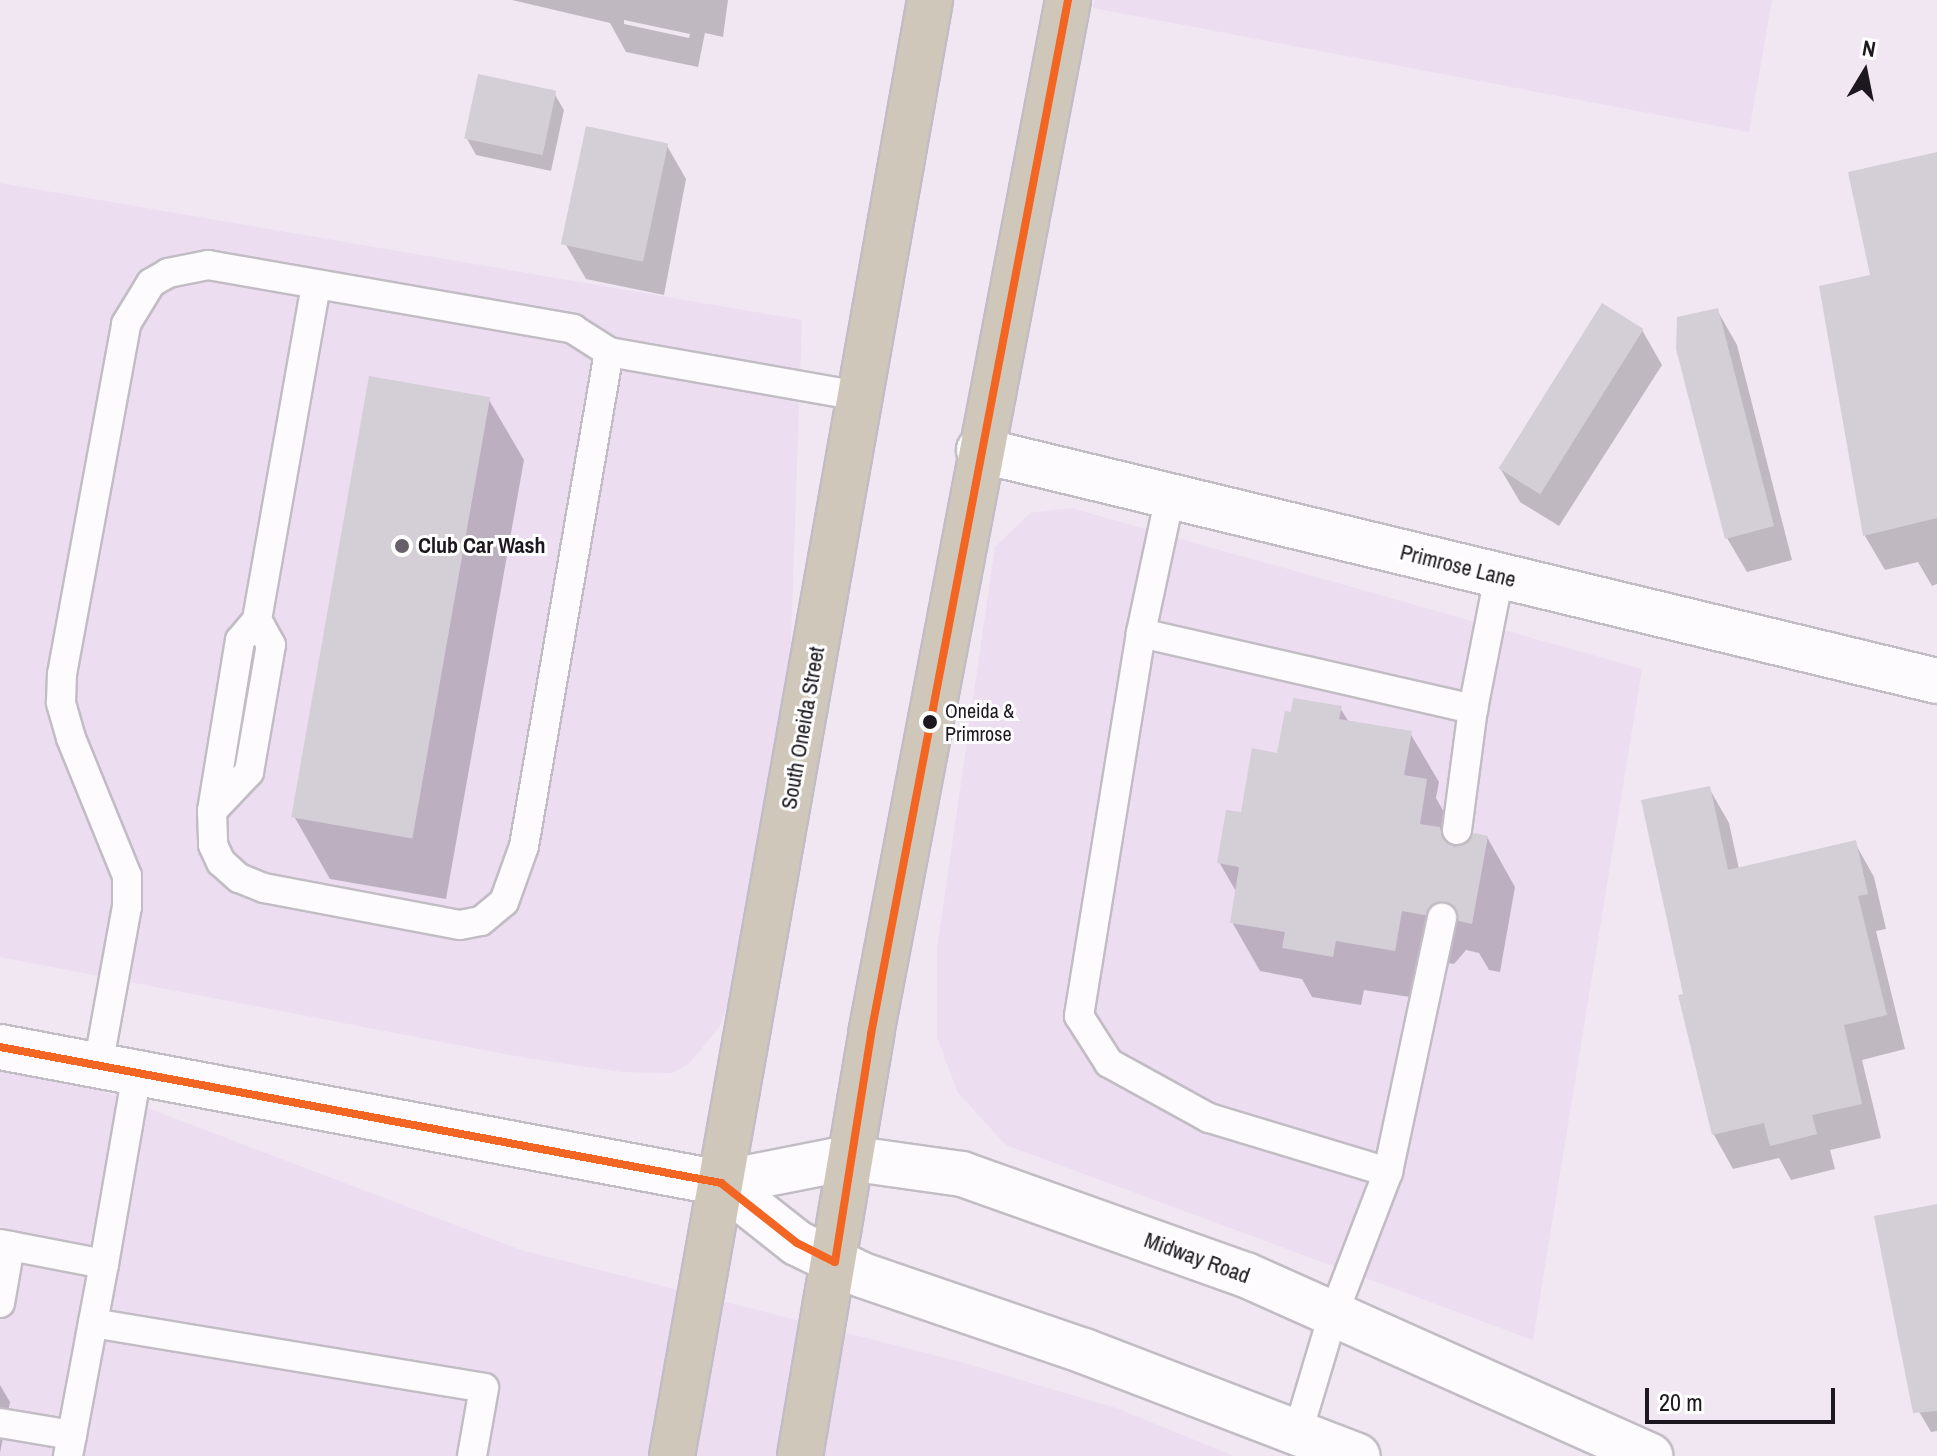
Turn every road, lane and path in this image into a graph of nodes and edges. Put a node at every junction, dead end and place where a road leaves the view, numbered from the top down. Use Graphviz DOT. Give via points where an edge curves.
graph roads {
  1 [pos="930,0"];
  2 [pos="1068,0"];
  3 [pos="316,285"];
  4 [pos="609,352"];
  5 [pos="863,397"];
  6 [pos="979,450"];
  7 [pos="1170,496"];
  8 [pos="1499,576"];
  9 [pos="1141,633"];
  10 [pos="1937,681"];
  11 [pos="1473,709"];
  12 [pos="1457,830"];
  13 [pos="1442,918"];
  14 [pos="0,1047"];
  15 [pos="117,1070"];
  16 [pos="848,1158"];
  17 [pos="1388,1172"];
  18 [pos="721,1183"];
  19 [pos="5,1245"];
  20 [pos="835,1262"];
  21 [pos="104,1264"];
  22 [pos="0,1303"];
  23 [pos="1333,1315"];
  24 [pos="93,1323"];
  25 [pos="0,1423"];
  26 [pos="1298,1432"];
  27 [pos="70,1445"];
  28 [pos="472,1456"];
  29 [pos="672,1456"];
  30 [pos="800,1456"];
  31 [pos="1358,1456"];
  32 [pos="1650,1456"];
  1 -- 5 [label="highway, South Oneida Street"];
  2 -- 6 [label="highway"];
  3 -- 4 [label="lane" via="573,329"];
  3 -- 4 [label="lane" via="257,620 240,640 212,811 213,845 221,862 239,878 264,888 460,925 481,921 504,902 524,846"];
  3 -- 15 [label="lane" via="208,265 189,267 151,283 126,324 61,702 127,876"];
  4 -- 5 [label="lane"];
  5 -- 18 [label="highway, South Oneida Street"];
  6 -- 7 [label="main road, Primrose Lane"];
  6 -- 16 [label="highway"];
  7 -- 8 [label="main road, Primrose Lane"];
  7 -- 9 [label="lane"];
  8 -- 10 [label="main road, Primrose Lane"];
  8 -- 11 [label="lane"];
  9 -- 11 [label="lane"];
  9 -- 17 [label="lane" via="1079,1016 1109,1063 1209,1118"];
  11 -- 12 [label="lane"];
  13 -- 17 [label="lane"];
  14 -- 15 [label="main road, Midway Road"];
  15 -- 18 [label="main road, Midway Road"];
  15 -- 21 [label="lane"];
  16 -- 18 [label="main road, Midway Road"];
  16 -- 20 [label="highway"];
  16 -- 23 [label="main road, Midway Road" via="962,1174 1246,1275"];
  17 -- 23 [label="lane"];
  18 -- 20 [label="main road, Midway Road" via="797,1243"];
  18 -- 29 [label="highway, South Oneida Street"];
  19 -- 21 [label="lane"];
  19 -- 22 [label="lane"];
  20 -- 26 [label="main road, Midway Road" via="914,1296 1084,1351"];
  20 -- 30 [label="highway"];
  21 -- 24 [label="lane"];
  23 -- 26 [label="lane"];
  23 -- 32 [label="main road, Midway Road"];
  24 -- 27 [label="lane"];
  24 -- 28 [label="lane" via="484,1388"];
  25 -- 27 [label="lane"];
  26 -- 31 [label="main road, Midway Road"];
}
